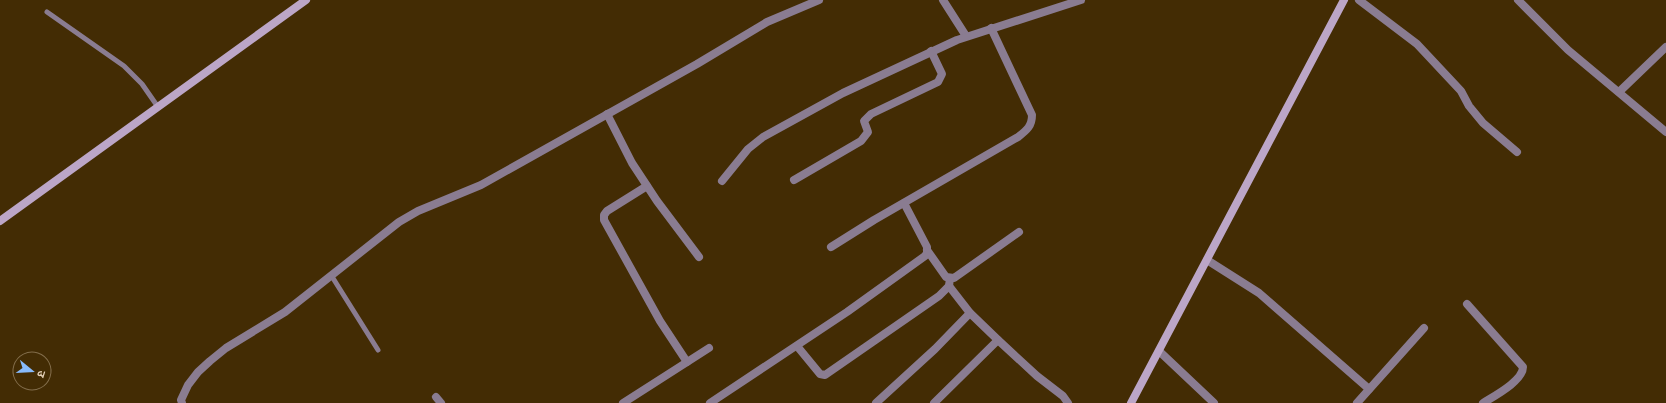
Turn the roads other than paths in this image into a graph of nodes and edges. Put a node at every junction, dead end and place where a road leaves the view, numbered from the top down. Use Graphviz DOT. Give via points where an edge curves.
graph roads {
  1 [pos="306,0"];
  2 [pos="819,0"];
  3 [pos="943,0"];
  4 [pos="1081,0"];
  5 [pos="1344,0"];
  6 [pos="1359,0"];
  7 [pos="1518,0"];
  8 [pos="47,12"];
  9 [pos="991,28"];
  10 [pos="966,36"];
  11 [pos="1666,47"];
  12 [pos="932,51"];
  13 [pos="1619,92"];
  14 [pos="158,107"];
  15 [pos="607,114"];
  16 [pos="1666,132"];
  17 [pos="1516,152"];
  18 [pos="794,180"];
  19 [pos="722,181"];
  20 [pos="647,186"];
  21 [pos="904,203"];
  22 [pos="0,221"];
  23 [pos="1019,232"];
  24 [pos="831,247"];
  25 [pos="927,250"];
  26 [pos="699,257"];
  27 [pos="1207,260"];
  28 [pos="331,275"];
  29 [pos="949,282"];
  30 [pos="1467,304"];
  31 [pos="970,313"];
  32 [pos="1424,328"];
  33 [pos="998,340"];
  34 [pos="797,346"];
  35 [pos="709,348"];
  36 [pos="378,350"];
  37 [pos="1159,351"];
  38 [pos="687,362"];
  39 [pos="1369,390"];
  40 [pos="182,403"];
  41 [pos="623,403"];
  42 [pos="710,403"];
  43 [pos="876,403"];
  44 [pos="934,403"];
  45 [pos="1068,403"];
  46 [pos="1131,403"];
  47 [pos="1214,403"];
  48 [pos="1357,403"];
  49 [pos="1483,403"];
  1 -- 14 [label="main road"];
  2 -- 15 [label="street" via="767,22"];
  3 -- 10 [label="street"];
  4 -- 9 [label="street"];
  5 -- 27 [label="main road"];
  6 -- 17 [label="street" via="1417,44 1461,91 1483,123"];
  7 -- 13 [label="street" via="1568,50"];
  8 -- 14 [label="lane" via="124,66 142,84"];
  9 -- 10 [label="street"];
  9 -- 21 [label="street" via="1032,115 1032,123 1018,137"];
  10 -- 12 [label="street"];
  11 -- 13 [label="street"];
  12 -- 18 [label="street" via="942,74 938,82 871,114 864,121 868,132 861,141"];
  12 -- 19 [label="street" via="842,93 763,137 748,149"];
  13 -- 16 [label="street"];
  14 -- 22 [label="main road"];
  15 -- 20 [label="street" via="632,164"];
  15 -- 28 [label="street" via="480,185 418,211 399,222"];
  20 -- 26 [label="street"];
  20 -- 38 [label="street" via="607,211 604,220 660,321"];
  21 -- 24 [label="street"];
  21 -- 25 [label="street"];
  23 -- 29 [label="street"];
  25 -- 29 [label="street"];
  25 -- 34 [label="street" via="918,262"];
  27 -- 37 [label="main road"];
  27 -- 39 [label="street" via="1259,293"];
  28 -- 36 [label="lane"];
  28 -- 40 [label="street" via="285,312 226,348 210,361 188,385"];
  29 -- 31 [label="street"];
  29 -- 34 [label="street" via="939,296 825,375 820,374"];
  30 -- 49 [label="street" via="1523,367 1522,373 1515,381"];
  31 -- 33 [label="street"];
  31 -- 43 [label="street"];
  32 -- 39 [label="street"];
  33 -- 44 [label="street"];
  33 -- 45 [label="street"];
  34 -- 42 [label="street"];
  35 -- 38 [label="street"];
  37 -- 46 [label="main road"];
  37 -- 47 [label="street"];
  38 -- 41 [label="street"];
  39 -- 48 [label="street"];
}
